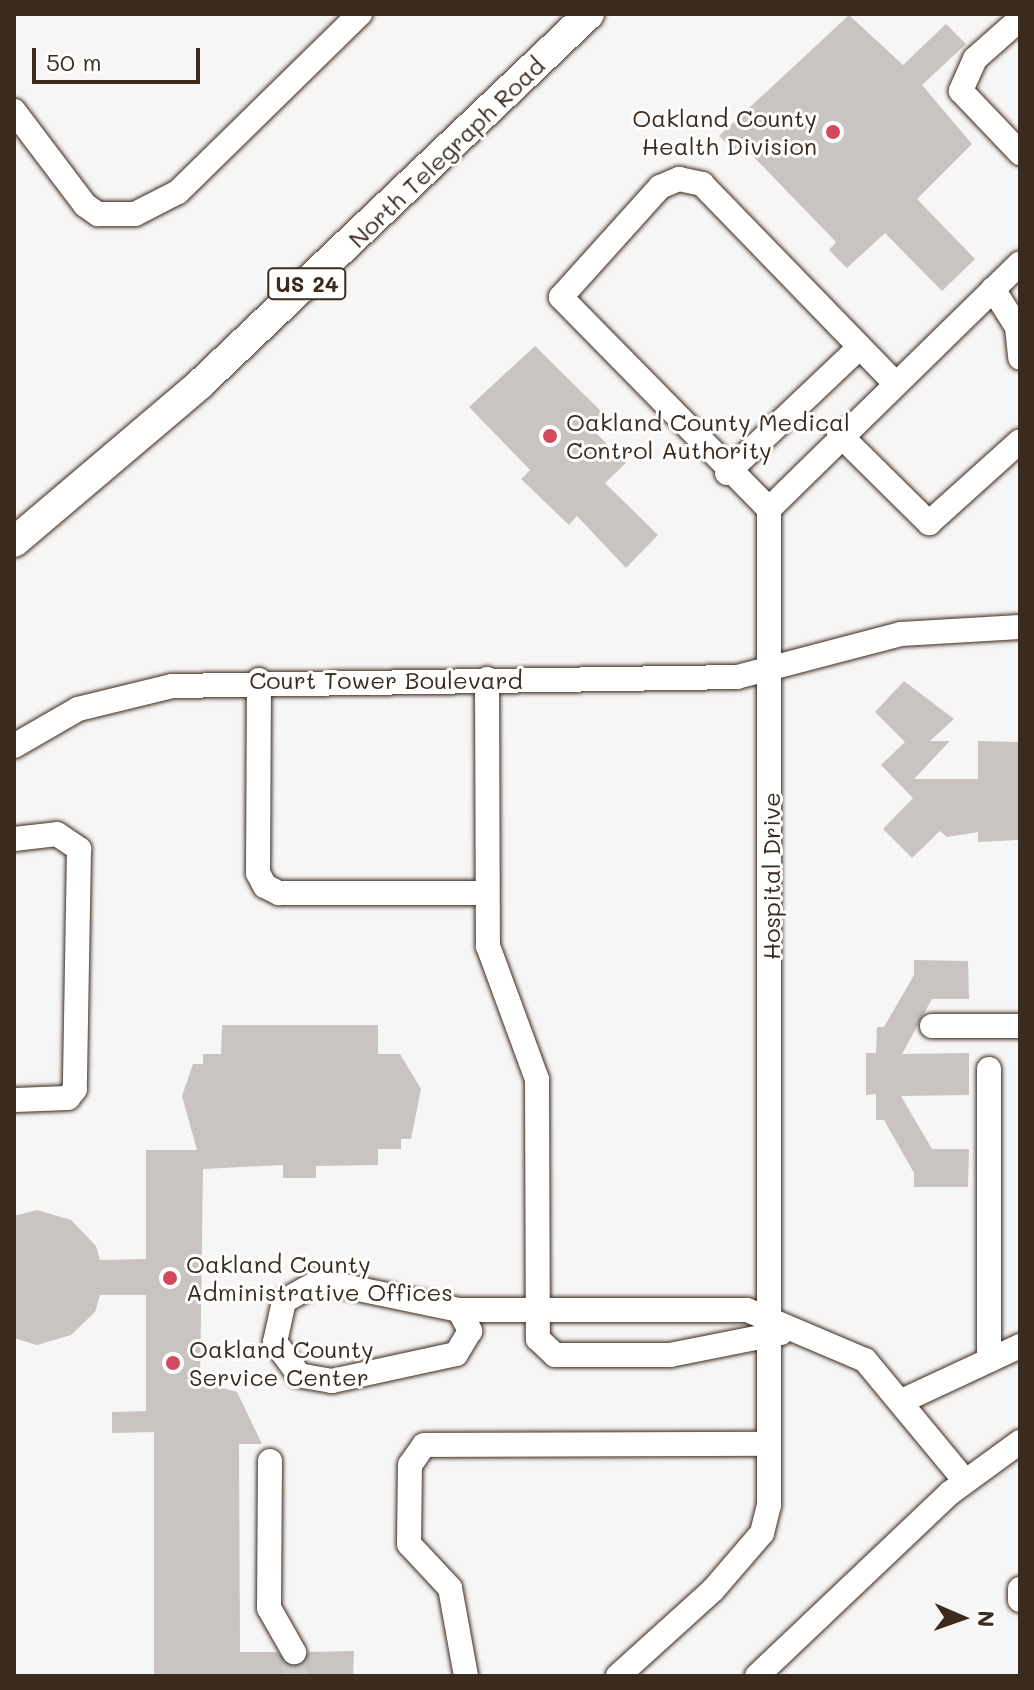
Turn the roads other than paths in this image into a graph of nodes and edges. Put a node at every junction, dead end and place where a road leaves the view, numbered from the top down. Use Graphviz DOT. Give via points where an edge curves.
graph roads {
  1 [pos="329,14"];
  2 [pos="360,14"];
  3 [pos="589,14"];
  4 [pos="1020,19"];
  5 [pos="329,45"];
  6 [pos="14,111"];
  7 [pos="1020,153"];
  8 [pos="1020,263"];
  9 [pos="993,289"];
  10 [pos="1018,327"];
  11 [pos="860,347"];
  12 [pos="1020,358"];
  13 [pos="894,382"];
  14 [pos="839,434"];
  15 [pos="1020,441"];
  16 [pos="727,473"];
  17 [pos="769,509"];
  18 [pos="14,542"];
  19 [pos="1020,627"];
  20 [pos="771,668"];
  21 [pos="487,679"];
  22 [pos="259,680"];
  23 [pos="14,746"];
  24 [pos="14,839"];
  25 [pos="487,893"];
  26 [pos="932,1026"];
  27 [pos="1020,1026"];
  28 [pos="989,1069"];
  29 [pos="14,1100"];
  30 [pos="459,1310"];
  31 [pos="538,1311"];
  32 [pos="767,1328"];
  33 [pos="1020,1346"];
  34 [pos="989,1355"];
  35 [pos="902,1401"];
  36 [pos="1020,1442"];
  37 [pos="767,1444"];
  38 [pos="270,1461"];
  39 [pos="965,1481"];
  40 [pos="1020,1589"];
  41 [pos="1020,1600"];
  42 [pos="294,1652"];
  43 [pos="466,1676"];
  44 [pos="618,1676"];
  45 [pos="757,1676"];
  1 -- 5 [label="street"];
  2 -- 5 [label="street"];
  3 -- 18 [label="main road, North Telegraph Road / US 24" via="200,384"];
  4 -- 7 [label="street" via="975,59 961,91"];
  5 -- 6 [label="street" via="178,192 135,214 98,214 85,205"];
  8 -- 9 [label="street"];
  9 -- 10 [label="street"];
  9 -- 13 [label="street"];
  10 -- 12 [label="street"];
  11 -- 13 [label="street"];
  11 -- 16 [label="street"];
  11 -- 16 [label="street" via="702,184 679,179 660,187 561,297"];
  13 -- 14 [label="street"];
  14 -- 15 [label="street" via="929,523"];
  14 -- 17 [label="street"];
  16 -- 17 [label="street"];
  17 -- 20 [label="street, Hospital Drive"];
  19 -- 20 [label="street" via="901,634"];
  20 -- 21 [label="street, Court Tower Boulevard" via="737,677"];
  20 -- 32 [label="street, Hospital Drive"];
  21 -- 22 [label="street, Court Tower Boulevard"];
  21 -- 25 [label="street"];
  22 -- 23 [label="street, Court Tower Boulevard" via="120,695 60,717"];
  22 -- 25 [label="street" via="258,873 265,886 279,893"];
  24 -- 29 [label="street" via="57,834 79,849 75,1089 68,1098"];
  25 -- 31 [label="street" via="492,961 537,1079"];
  26 -- 27 [label="street"];
  28 -- 34 [label="street"];
  30 -- 30 [label="street" via="314,1282 284,1301 275,1342 299,1375 344,1379 456,1354 470,1331"];
  30 -- 31 [label="street"];
  31 -- 32 [label="street" via="747,1310"];
  31 -- 32 [label="street" via="538,1339 555,1355 688,1354"];
  32 -- 35 [label="street" via="791,1330 855,1352"];
  32 -- 37 [label="street, Hospital Drive"];
  33 -- 34 [label="street"];
  34 -- 35 [label="street"];
  35 -- 39 [label="street"];
  36 -- 39 [label="street"];
  37 -- 43 [label="street" via="424,1445 410,1465 409,1544 450,1588"];
  37 -- 44 [label="street, Hospital Drive" via="762,1533"];
  38 -- 42 [label="street" via="269,1608"];
  39 -- 45 [label="street"];
  40 -- 41 [label="street"];
}
